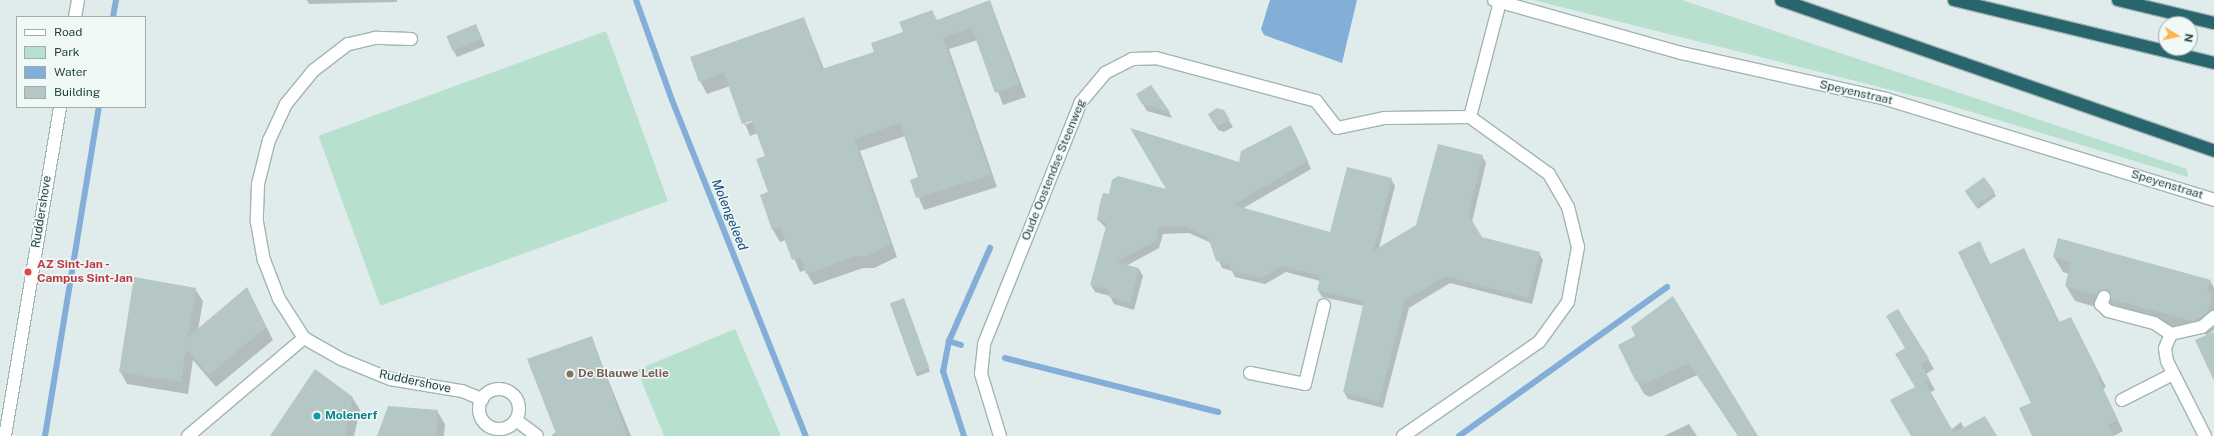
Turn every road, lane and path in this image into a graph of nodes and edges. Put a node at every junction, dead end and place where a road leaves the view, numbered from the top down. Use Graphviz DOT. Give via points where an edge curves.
graph roads {
  1 [pos="78,0"];
  2 [pos="1781,0"];
  3 [pos="1954,0"];
  4 [pos="2118,0"];
  5 [pos="1497,1"];
  6 [pos="75,16"];
  7 [pos="2214,23"];
  8 [pos="411,39"];
  9 [pos="2214,63"];
  10 [pos="60,108"];
  11 [pos="1470,117"];
  12 [pos="2214,151"];
  13 [pos="2214,200"];
  14 [pos="2104,297"];
  15 [pos="1324,305"];
  16 [pos="2214,317"];
  17 [pos="2171,334"];
  18 [pos="304,338"];
  19 [pos="1250,374"];
  20 [pos="2173,374"];
  21 [pos="482,399"];
  22 [pos="2122,400"];
  23 [pos="516,420"];
  24 [pos="488,431"];
  25 [pos="5,436"];
  26 [pos="188,436"];
  27 [pos="537,436"];
  28 [pos="1000,436"];
  29 [pos="1403,436"];
  30 [pos="2205,436"];
  1 -- 6 [label="street"];
  2 -- 12 [label="highway"];
  3 -- 9 [label="highway"];
  4 -- 7 [label="highway"];
  5 -- 11 [label="street"];
  5 -- 13 [label="street, Speyenstraat" via="1681,53 1886,98"];
  8 -- 18 [label="street, Ruddershove" via="376,38 348,44 313,71 286,104 268,140 258,184 264,260 279,299"];
  10 -- 25 [label="street, Ruddershove"];
  11 -- 28 [label="street, Oude Oostendse Steenweg" via="1385,118 1337,128 1316,101 1156,58 1132,58 1105,73 1081,102 984,344 981,374"];
  11 -- 29 [label="street" via="1505,139 1549,174 1568,207 1578,247 1568,302 1539,342"];
  14 -- 17 [label="street" via="2101,304 2108,311 2154,323"];
  15 -- 19 [label="street" via="1305,384"];
  16 -- 17 [label="street" via="2202,327"];
  17 -- 20 [label="street" via="2165,348"];
  18 -- 21 [label="street, Ruddershove" via="341,359 390,379 462,391"];
  18 -- 26 [label="street"];
  20 -- 22 [label="street"];
  20 -- 30 [label="street"];
  21 -- 23 [label="street" via="498,389 511,392 518,403"];
  21 -- 24 [label="street" via="479,412"];
  23 -- 24 [label="street" via="503,429"];
  23 -- 27 [label="street"];
}
